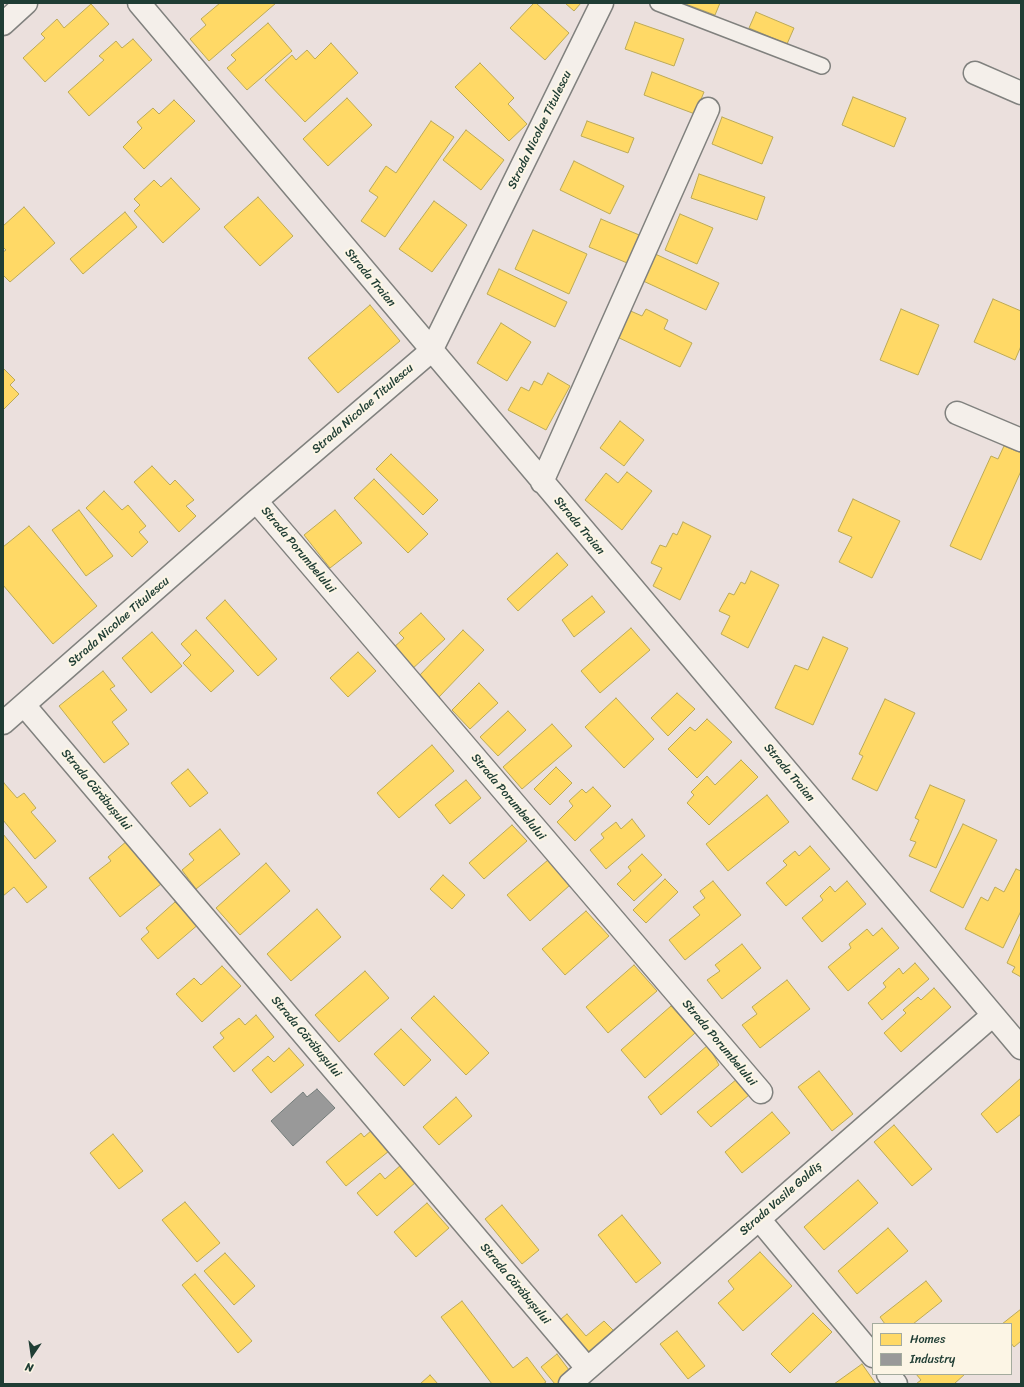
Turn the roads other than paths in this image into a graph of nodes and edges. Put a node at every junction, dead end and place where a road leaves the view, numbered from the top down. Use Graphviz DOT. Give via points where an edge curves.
graph roads {
  1 [pos="26,3"];
  2 [pos="139,3"];
  3 [pos="602,3"];
  4 [pos="658,3"];
  5 [pos="3,24"];
  6 [pos="822,66"];
  7 [pos="975,73"];
  8 [pos="1021,93"];
  9 [pos="708,109"];
  10 [pos="431,350"];
  11 [pos="957,412"];
  12 [pos="1021,440"];
  13 [pos="542,482"];
  14 [pos="256,501"];
  15 [pos="24,705"];
  16 [pos="3,723"];
  17 [pos="993,1015"];
  18 [pos="1021,1048"];
  19 [pos="761,1092"];
  20 [pos="759,1219"];
  21 [pos="872,1355"];
  22 [pos="587,1368"];
  23 [pos="889,1375"];
  24 [pos="570,1384"];
  25 [pos="896,1384"];
  1 -- 5 [label="street"];
  2 -- 10 [label="street, Strada Traian"];
  3 -- 10 [label="street, Strada Nicolae Titulescu"];
  4 -- 6 [label="lane"];
  7 -- 8 [label="street"];
  9 -- 13 [label="street"];
  10 -- 13 [label="street, Strada Traian"];
  10 -- 14 [label="street, Strada Nicolae Titulescu"];
  11 -- 12 [label="street"];
  13 -- 17 [label="street, Strada Traian"];
  14 -- 15 [label="street, Strada Nicolae Titulescu"];
  14 -- 19 [label="street, Strada Porumbelului"];
  15 -- 16 [label="street, Strada Nicolae Titulescu"];
  15 -- 22 [label="street, Strada Cărăbușului"];
  17 -- 18 [label="street, Strada Traian"];
  17 -- 20 [label="street, Strada Vasile Goldiș"];
  20 -- 21 [label="street"];
  20 -- 22 [label="street, Strada Vasile Goldiș"];
  22 -- 24 [label="street, Strada Vasile Goldiș"];
  23 -- 25 [label="street"];
}
